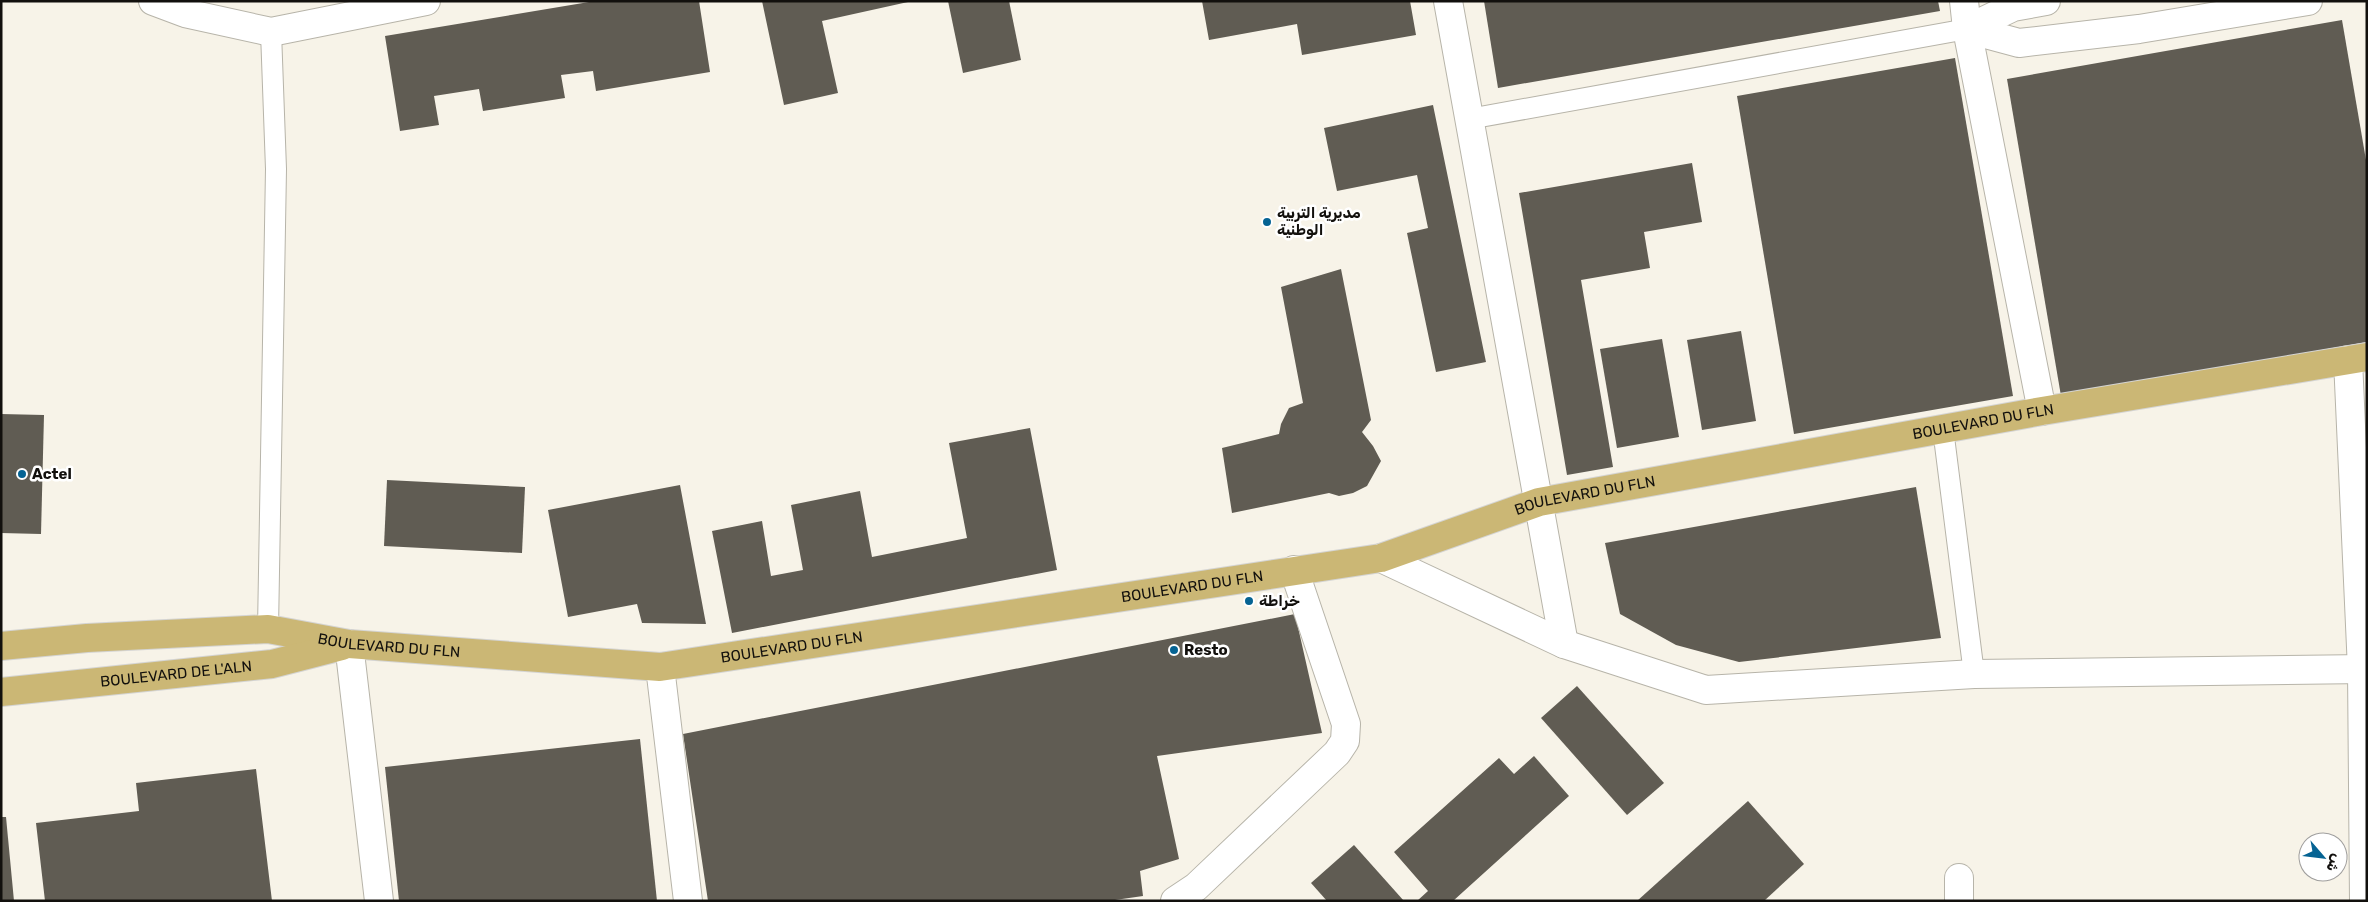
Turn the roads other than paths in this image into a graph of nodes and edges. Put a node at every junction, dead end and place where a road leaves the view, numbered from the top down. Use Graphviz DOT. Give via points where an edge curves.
graph roads {
  1 [pos="152,1"];
  2 [pos="426,1"];
  3 [pos="1448,1"];
  4 [pos="1964,1"];
  5 [pos="2046,1"];
  6 [pos="2308,1"];
  7 [pos="369,6"];
  8 [pos="1967,29"];
  9 [pos="271,32"];
  10 [pos="1469,119"];
  11 [pos="2357,358"];
  12 [pos="2042,411"];
  13 [pos="1943,429"];
  14 [pos="1538,502"];
  15 [pos="1381,558"];
  16 [pos="1294,570"];
  17 [pos="268,629"];
  18 [pos="349,644"];
  19 [pos="1564,644"];
  20 [pos="1,646"];
  21 [pos="660,667"];
  22 [pos="2365,669"];
  23 [pos="1974,674"];
  24 [pos="1,692"];
  25 [pos="379,901"];
  26 [pos="688,901"];
  27 [pos="1175,901"];
  28 [pos="2364,901"];
  1 -- 9 [label="street" via="185,13"];
  2 -- 7 [label="street"];
  3 -- 10 [label="street"];
  4 -- 8 [label="street"];
  5 -- 8 [label="street" via="2013,7"];
  6 -- 8 [label="street" via="2140,29 2019,43"];
  7 -- 9 [label="street"];
  8 -- 10 [label="lane"];
  8 -- 12 [label="street"];
  9 -- 17 [label="lane" via="276,169"];
  10 -- 14 [label="street"];
  11 -- 12 [label="main road, BOULEVARD DU FLN"];
  11 -- 22 [label="street"];
  12 -- 13 [label="main road, BOULEVARD DU FLN"];
  13 -- 14 [label="main road, BOULEVARD DU FLN"];
  13 -- 23 [label="lane"];
  14 -- 15 [label="main road, BOULEVARD DU FLN"];
  14 -- 19 [label="street"];
  15 -- 16 [label="main road, BOULEVARD DU FLN"];
  15 -- 19 [label="street"];
  16 -- 21 [label="main road, BOULEVARD DU FLN"];
  16 -- 27 [label="street" via="1346,724 1345,741 1337,753 1196,887"];
  17 -- 18 [label="main road, BOULEVARD DU FLN"];
  17 -- 20 [label="main road, BOULEVARD DU FLN" via="87,638"];
  18 -- 21 [label="main road, BOULEVARD DU FLN"];
  18 -- 24 [label="main road, BOULEVARD DE L'ALN" via="272,664"];
  18 -- 25 [label="street"];
  19 -- 23 [label="street" via="1706,690"];
  21 -- 26 [label="street"];
  22 -- 23 [label="street"];
  22 -- 28 [label="street"];
}
